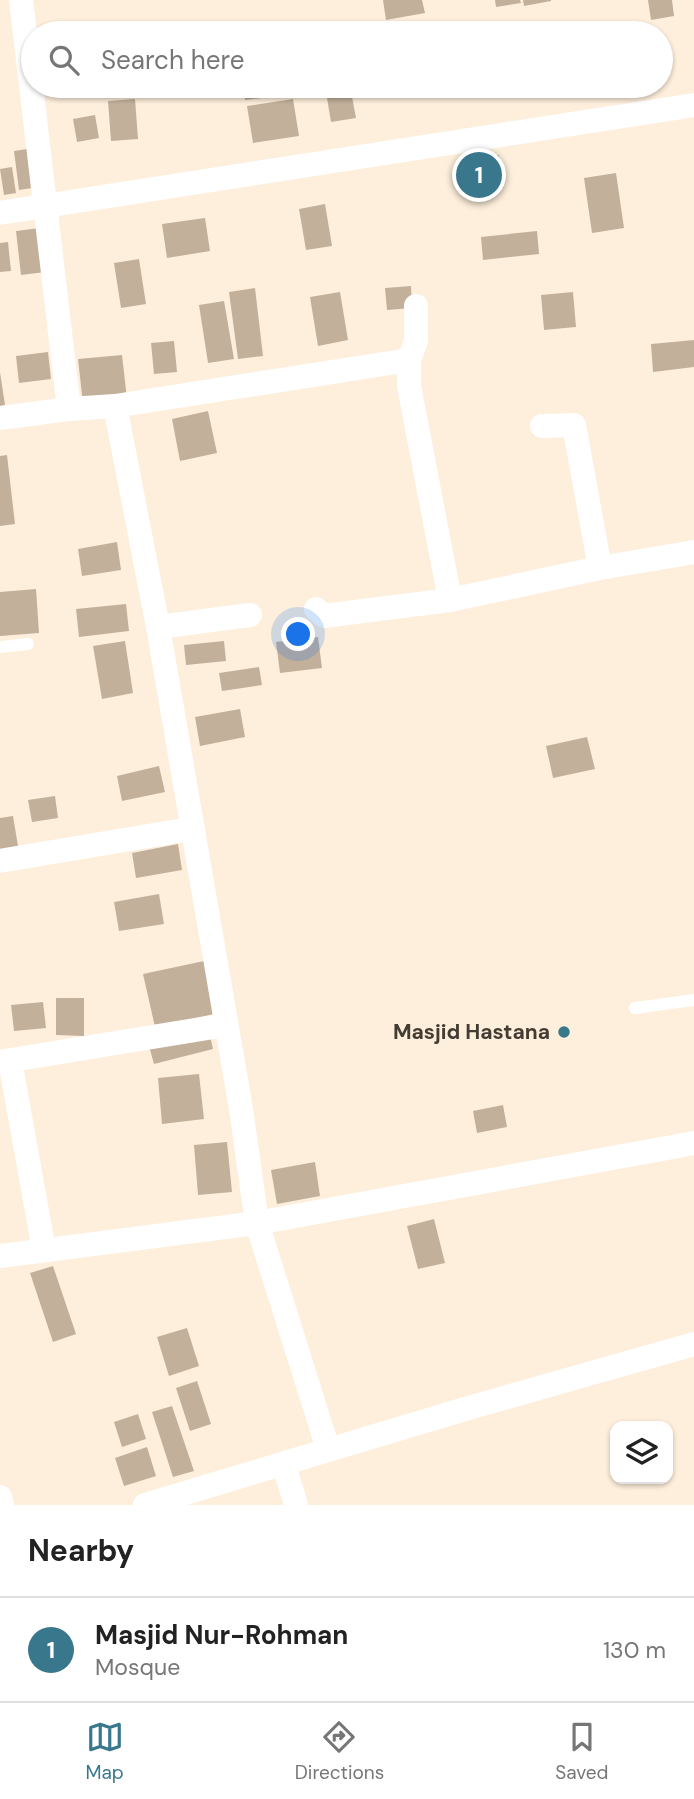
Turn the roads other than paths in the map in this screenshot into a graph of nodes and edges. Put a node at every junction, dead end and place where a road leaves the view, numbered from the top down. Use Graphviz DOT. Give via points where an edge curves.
graph roads {
  1 [pos="21,0"];
  2 [pos="24,21"];
  3 [pos="33,98"];
  4 [pos="694,105"];
  5 [pos="46,207"];
  6 [pos="0,213"];
  7 [pos="416,306"];
  8 [pos="409,360"];
  9 [pos="115,406"];
  10 [pos="69,409"];
  11 [pos="0,418"];
  12 [pos="542,426"];
  13 [pos="694,552"];
  14 [pos="600,568"];
  15 [pos="450,600"];
  16 [pos="316,609"];
  17 [pos="250,615"];
  18 [pos="158,627"];
  19 [pos="28,644"];
  20 [pos="0,647"];
  21 [pos="190,829"];
  22 [pos="0,861"];
  23 [pos="694,1000"];
  24 [pos="635,1008"];
  25 [pos="226,1025"];
  26 [pos="5,1061"];
  27 [pos="694,1143"];
  28 [pos="257,1223"];
  29 [pos="44,1250"];
  30 [pos="0,1256"];
  31 [pos="694,1344"];
  32 [pos="328,1449"];
  33 [pos="284,1465"];
  34 [pos="0,1497"];
  35 [pos="2,1505"];
  36 [pos="145,1505"];
  37 [pos="296,1505"];
  1 -- 2 [label="street"];
  3 -- 5 [label="street"];
  4 -- 5 [label="street"];
  5 -- 6 [label="street"];
  5 -- 10 [label="street"];
  7 -- 8 [label="street" via="416,341"];
  8 -- 9 [label="street"];
  8 -- 15 [label="street" via="409,387"];
  9 -- 10 [label="street"];
  9 -- 18 [label="street"];
  10 -- 11 [label="street"];
  12 -- 14 [label="street" via="574,425"];
  13 -- 14 [label="street"];
  14 -- 15 [label="street"];
  15 -- 16 [label="street" via="324,617"];
  17 -- 18 [label="street"];
  18 -- 21 [label="street"];
  19 -- 20 [label="lane"];
  21 -- 22 [label="street"];
  21 -- 25 [label="street"];
  23 -- 24 [label="lane"];
  25 -- 26 [label="street"];
  25 -- 28 [label="street"];
  26 -- 29 [label="street"];
  27 -- 28 [label="street"];
  28 -- 29 [label="street"];
  28 -- 32 [label="street"];
  29 -- 30 [label="street"];
  31 -- 32 [label="street"];
  32 -- 33 [label="street"];
  33 -- 36 [label="street"];
  33 -- 37 [label="street"];
  34 -- 35 [label="street"];
}
